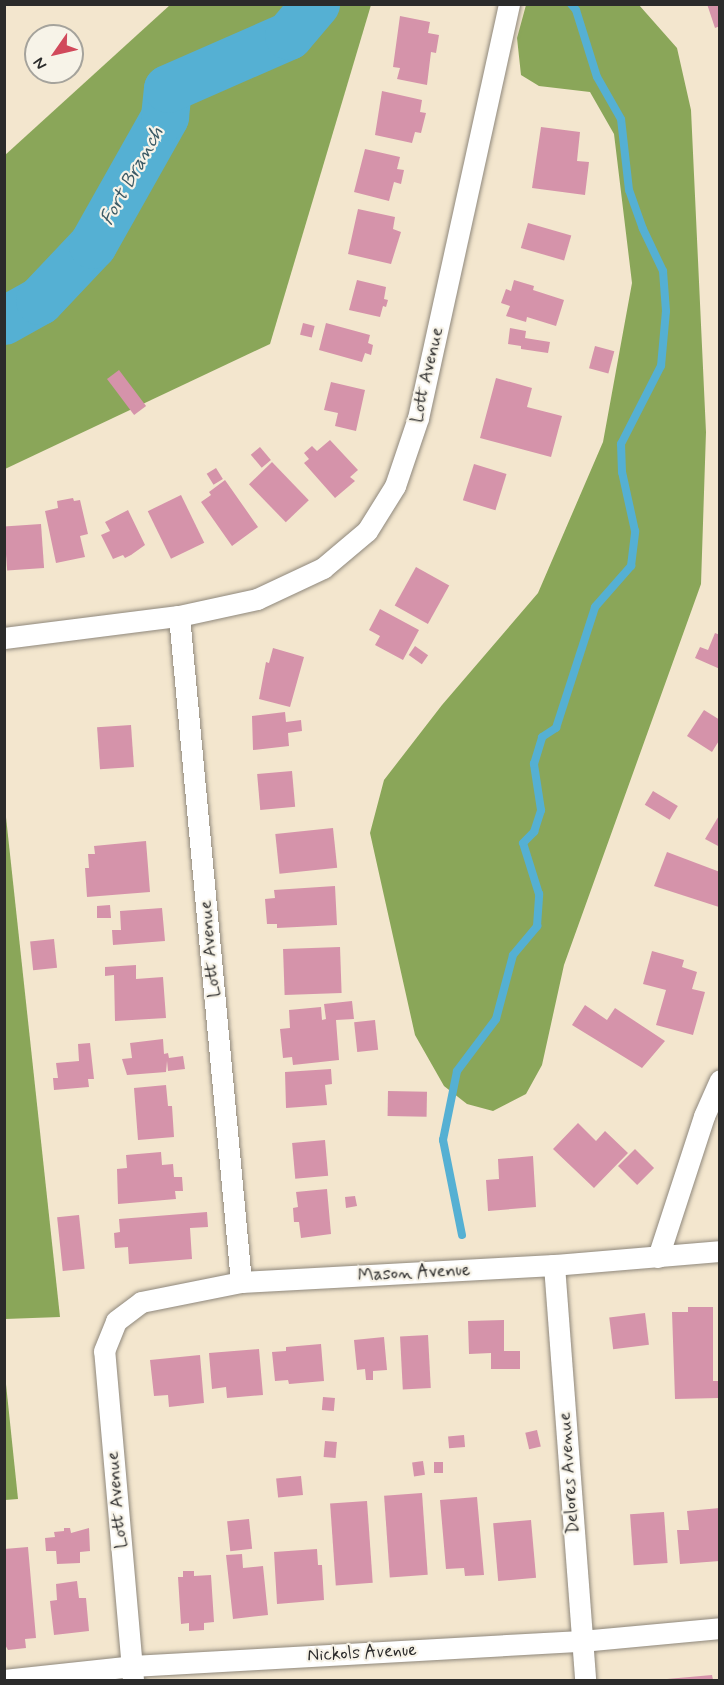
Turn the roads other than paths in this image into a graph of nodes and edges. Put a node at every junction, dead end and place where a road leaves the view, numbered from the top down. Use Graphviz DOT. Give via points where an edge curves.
graph roads {
  1 [pos="509,4"];
  2 [pos="179,616"];
  3 [pos="4,638"];
  4 [pos="720,1080"];
  5 [pos="720,1251"];
  6 [pos="658,1257"];
  7 [pos="554,1265"];
  8 [pos="241,1282"];
  9 [pos="116,1321"];
  10 [pos="720,1628"];
  11 [pos="581,1641"];
  12 [pos="133,1673"];
  13 [pos="4,1680"];
  14 [pos="585,1680"];
  1 -- 2 [label="street, Lott Avenue" via="418,418 395,486 367,531 323,568 257,599"];
  2 -- 3 [label="street, Lott Avenue"];
  2 -- 8 [label="street, Lott Avenue"];
  4 -- 6 [label="street" via="704,1116"];
  5 -- 6 [label="street, Mason Avenue"];
  6 -- 7 [label="street, Mason Avenue"];
  7 -- 8 [label="street, Mason Avenue"];
  7 -- 11 [label="street, Delores Avenue"];
  8 -- 9 [label="street, Mason Avenue" via="141,1302"];
  9 -- 12 [label="street, Lott Avenue" via="104,1351"];
  10 -- 11 [label="street, Nickols Avenue"];
  11 -- 12 [label="street, Nickols Avenue"];
  11 -- 14 [label="street, Delores Avenue"];
  12 -- 13 [label="street, Nickols Avenue"];
}
